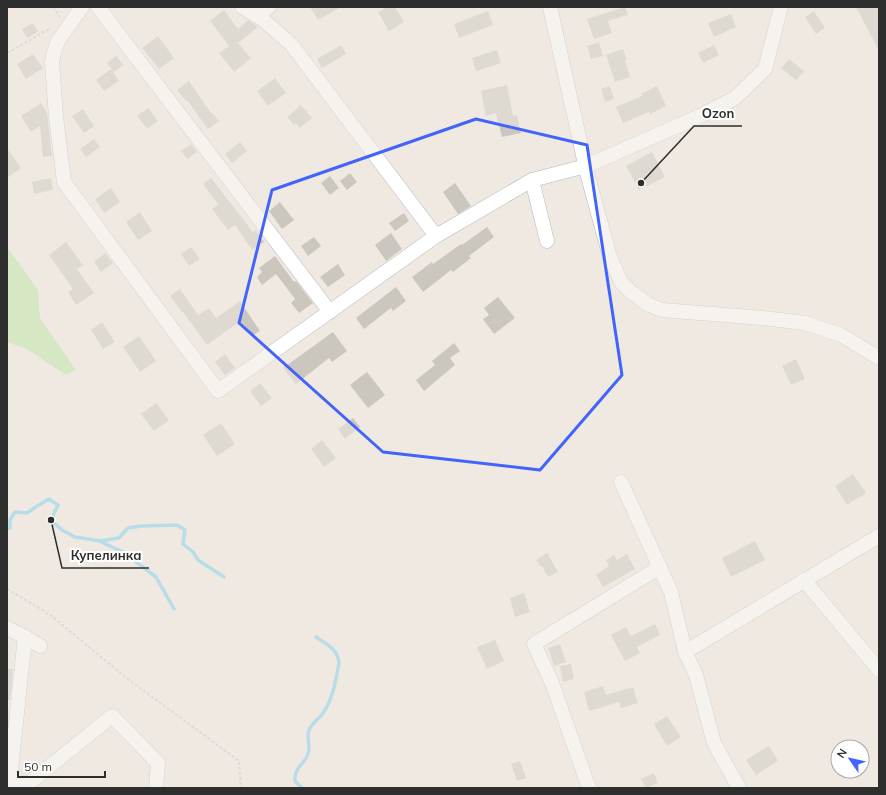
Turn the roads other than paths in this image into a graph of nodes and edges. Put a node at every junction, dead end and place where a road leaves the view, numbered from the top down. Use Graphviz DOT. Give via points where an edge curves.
graph roads {
  1 [pos="82,7"];
  2 [pos="98,7"];
  3 [pos="242,7"];
  4 [pos="269,7"];
  5 [pos="550,7"];
  6 [pos="782,7"];
  7 [pos="256,15"];
  8 [pos="586,166"];
  9 [pos="532,180"];
  10 [pos="436,236"];
  11 [pos="547,241"];
  12 [pos="330,312"];
  13 [pos="879,358"];
  14 [pos="621,482"];
  15 [pos="879,536"];
  16 [pos="660,567"];
  17 [pos="804,580"];
  18 [pos="7,628"];
  19 [pos="26,637"];
  20 [pos="40,646"];
  21 [pos="686,652"];
  22 [pos="879,670"];
  23 [pos="10,784"];
  24 [pos="156,788"];
  25 [pos="589,788"];
  26 [pos="739,788"];
  1 -- 12 [label="street" via="58,41 52,62 64,182 218,391"];
  2 -- 12 [label="street"];
  3 -- 7 [label="street"];
  4 -- 7 [label="street"];
  5 -- 8 [label="street"];
  6 -- 8 [label="street" via="765,69 735,98"];
  7 -- 10 [label="street" via="291,44"];
  8 -- 9 [label="street"];
  8 -- 13 [label="street" via="610,257 621,282 649,305 662,310 805,323 841,335"];
  9 -- 10 [label="street"];
  9 -- 11 [label="street"];
  10 -- 12 [label="street"];
  14 -- 16 [label="street"];
  15 -- 17 [label="street"];
  16 -- 21 [label="street" via="671,592"];
  16 -- 25 [label="street" via="534,644 552,683"];
  17 -- 21 [label="street"];
  17 -- 22 [label="street"];
  18 -- 19 [label="street"];
  19 -- 20 [label="street"];
  19 -- 23 [label="street"];
  21 -- 26 [label="street" via="696,675 714,743"];
  23 -- 24 [label="street" via="28,784 112,716 158,763"];
}
